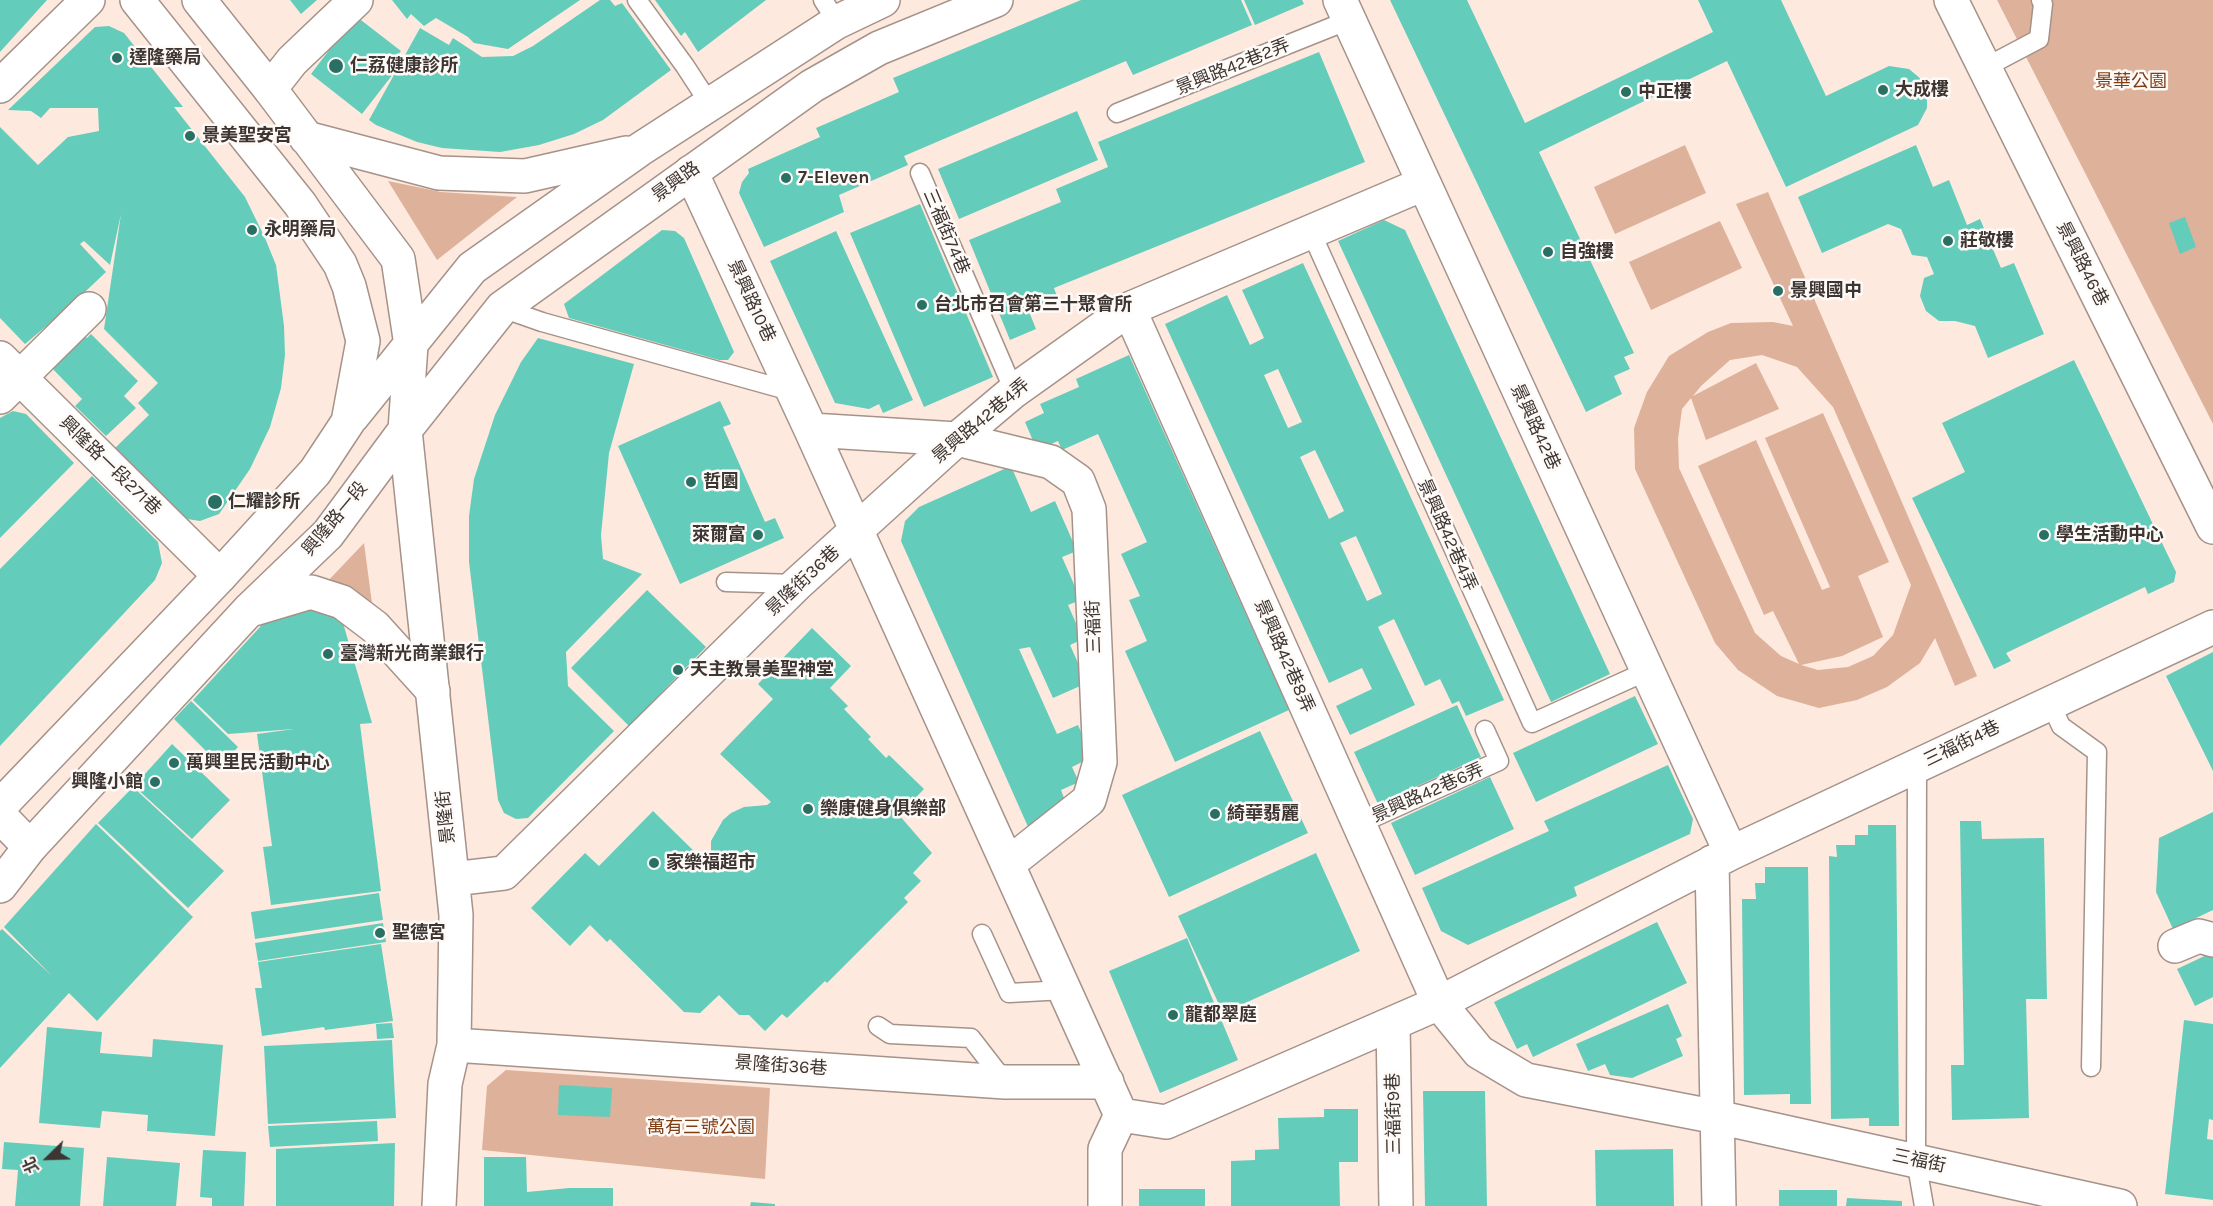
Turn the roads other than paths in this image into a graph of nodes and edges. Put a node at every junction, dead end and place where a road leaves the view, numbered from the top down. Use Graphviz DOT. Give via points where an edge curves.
graph roads {
  1 [pos="88,0"];
  2 [pos="137,0"];
  3 [pos="199,0"];
  4 [pos="356,0"];
  5 [pos="637,0"];
  6 [pos="883,0"];
  7 [pos="996,0"];
  8 [pos="1952,0"];
  9 [pos="2041,0"];
  10 [pos="1345,10"];
  11 [pos="830,11"];
  12 [pos="1984,68"];
  13 [pos="0,86"];
  14 [pos="270,89"];
  15 [pos="711,106"];
  16 [pos="1117,113"];
  17 [pos="306,138"];
  18 [pos="639,150"];
  19 [pos="691,172"];
  20 [pos="920,172"];
  21 [pos="1423,184"];
  22 [pos="1311,232"];
  23 [pos="502,308"];
  24 [pos="88,309"];
  25 [pos="1129,309"];
  26 [pos="363,341"];
  27 [pos="411,345"];
  28 [pos="6,377"];
  29 [pos="382,378"];
  30 [pos="1014,391"];
  31 [pos="794,392"];
  32 [pos="348,422"];
  33 [pos="405,430"];
  34 [pos="811,430"];
  35 [pos="957,439"];
  36 [pos="2213,527"];
  37 [pos="857,532"];
  38 [pos="220,576"];
  39 [pos="726,582"];
  40 [pos="797,585"];
  41 [pos="249,610"];
  42 [pos="2213,627"];
  43 [pos="1647,671"];
  44 [pos="433,691"];
  45 [pos="2050,702"];
  46 [pos="1485,730"];
  47 [pos="1917,766"];
  48 [pos="0,806"];
  49 [pos="0,816"];
  50 [pos="1359,824"];
  51 [pos="30,847"];
  52 [pos="1721,857"];
  53 [pos="1008,864"];
  54 [pos="453,879"];
  55 [pos="0,886"];
  56 [pos="982,934"];
  57 [pos="2213,940"];
  58 [pos="2175,946"];
  59 [pos="1065,990"];
  60 [pos="1439,1003"];
  61 [pos="1393,1023"];
  62 [pos="878,1026"];
  63 [pos="454,1044"];
  64 [pos="2091,1066"];
  65 [pos="1005,1082"];
  66 [pos="1107,1082"];
  67 [pos="1121,1116"];
  68 [pos="1717,1117"];
  69 [pos="1916,1160"];
  70 [pos="439,1206"];
  71 [pos="1105,1206"];
  72 [pos="1396,1206"];
  73 [pos="1719,1206"];
  74 [pos="1924,1206"];
  75 [pos="2120,1206"];
  1 -- 13 [label="street"];
  2 -- 26 [label="street" via="300,204 340,264 350,286"];
  3 -- 14 [label="street"];
  4 -- 14 [label="street" via="292,61"];
  5 -- 15 [label="lane"];
  6 -- 11 [label="street"];
  7 -- 19 [label="street, 景興路" via="879,48 812,86"];
  8 -- 12 [label="street, 景興路46巷"];
  9 -- 12 [label="lane" via="2039,39"];
  10 -- 16 [label="lane, 景興路42巷2弄"];
  10 -- 21 [label="street, 景興路42巷"];
  11 -- 15 [label="street"];
  12 -- 36 [label="street, 景興路46巷"];
  14 -- 17 [label="street"];
  15 -- 18 [label="street"];
  17 -- 18 [label="street" via="439,173 525,176"];
  17 -- 27 [label="street" via="398,259"];
  18 -- 27 [label="street" via="472,268"];
  19 -- 23 [label="street, 景興路"];
  19 -- 31 [label="street, 景興路10巷"];
  20 -- 30 [label="lane, 三福街74巷"];
  21 -- 22 [label="street, 景興路42巷4弄"];
  21 -- 43 [label="street, 景興路42巷"];
  22 -- 25 [label="street, 景興路42巷4弄"];
  22 -- 43 [label="lane, 景興路42巷4弄" via="1532,723"];
  23 -- 31 [label="lane"];
  23 -- 33 [label="street, 景興路"];
  24 -- 28 [label="street"];
  25 -- 30 [label="street, 景興路42巷4弄"];
  25 -- 50 [label="street, 景興路42巷8弄"];
  26 -- 29 [label="street"];
  26 -- 32 [label="street"];
  27 -- 29 [label="street"];
  27 -- 33 [label="street"];
  28 -- 38 [label="street, 興隆路一段271巷"];
  29 -- 32 [label="street"];
  29 -- 33 [label="street"];
  30 -- 35 [label="street, 景興路42巷4弄"];
  31 -- 34 [label="street, 景興路10巷"];
  32 -- 38 [label="street" via="315,472"];
  33 -- 41 [label="street, 興隆路一段" via="328,534"];
  33 -- 44 [label="street, 景隆街"];
  34 -- 35 [label="street"];
  34 -- 37 [label="street, 景興路10巷"];
  35 -- 37 [label="street, 景興路42巷4弄"];
  35 -- 53 [label="street, 三福街" via="1051,462 1078,481 1089,509 1100,762 1089,800"];
  37 -- 40 [label="street, 景隆街36巷"];
  37 -- 53 [label="street"];
  38 -- 48 [label="street"];
  39 -- 40 [label="lane"];
  40 -- 54 [label="street, 景隆街36巷" via="504,873"];
  41 -- 44 [label="street" via="311,592 342,603 375,627"];
  41 -- 51 [label="street, 興隆路一段"];
  42 -- 45 [label="street, 三福街4巷"];
  43 -- 52 [label="street, 景興路42巷"];
  44 -- 54 [label="street, 景隆街"];
  45 -- 47 [label="street, 三福街4巷"];
  45 -- 64 [label="lane" via="2061,726 2097,752"];
  46 -- 50 [label="lane, 景興路42巷6弄" via="1499,761"];
  47 -- 52 [label="street, 三福街4巷"];
  47 -- 69 [label="lane"];
  49 -- 51 [label="street"];
  50 -- 60 [label="street, 景興路42巷8弄"];
  51 -- 55 [label="street, 興隆路一段"];
  52 -- 60 [label="street"];
  52 -- 68 [label="street"];
  53 -- 59 [label="street"];
  54 -- 63 [label="street, 景隆街"];
  56 -- 59 [label="lane" via="1009,993"];
  57 -- 58 [label="street" via="2199,936"];
  59 -- 66 [label="street"];
  60 -- 61 [label="street"];
  60 -- 68 [label="street, 三福街" via="1479,1052 1526,1080"];
  61 -- 67 [label="street" via="1166,1122"];
  61 -- 72 [label="street, 三福街9巷"];
  62 -- 65 [label="lane" via="890,1034 971,1038"];
  63 -- 65 [label="street, 景隆街36巷"];
  63 -- 70 [label="street, 景隆街" via="445,1084"];
  65 -- 66 [label="street, 景隆街36巷"];
  66 -- 67 [label="street"];
  67 -- 71 [label="street" via="1105,1149"];
  68 -- 69 [label="street, 三福街"];
  68 -- 73 [label="street"];
  69 -- 74 [label="lane"];
  69 -- 75 [label="street, 三福街"];
}
